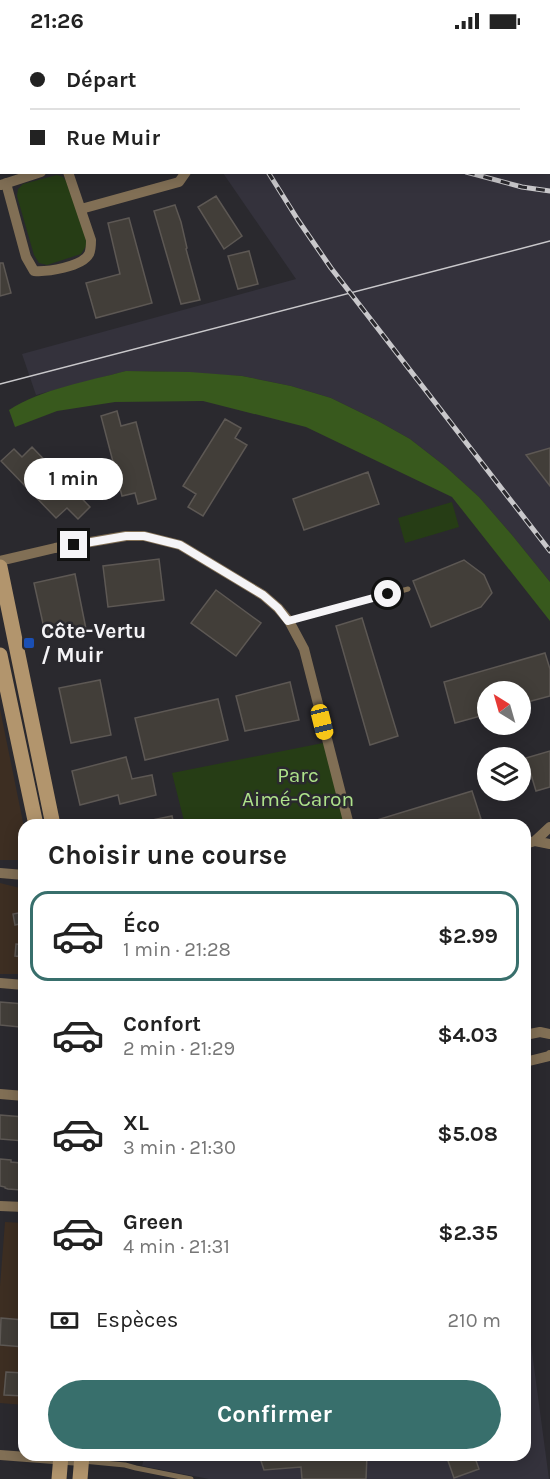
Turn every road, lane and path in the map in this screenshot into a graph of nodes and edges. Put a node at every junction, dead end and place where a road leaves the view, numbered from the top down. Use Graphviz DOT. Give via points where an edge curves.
graph roads {
  1 [pos="37,174"];
  2 [pos="69,174"];
  3 [pos="185,174"];
  4 [pos="3,189"];
  5 [pos="81,209"];
  6 [pos="0,561"];
  7 [pos="0,567"];
  8 [pos="408,589"];
  9 [pos="288,621"];
  10 [pos="0,655"];
  11 [pos="35,819"];
  12 [pos="52,819"];
  13 [pos="347,819"];
  14 [pos="550,827"];
  15 [pos="531,841"];
  16 [pos="531,842"];
  17 [pos="550,844"];
  18 [pos="0,873"];
  19 [pos="18,874"];
  20 [pos="0,983"];
  21 [pos="18,984"];
  22 [pos="531,1034"];
  23 [pos="550,1034"];
  24 [pos="550,1055"];
  25 [pos="531,1060"];
  26 [pos="0,1094"];
  27 [pos="18,1096"];
  28 [pos="0,1206"];
  29 [pos="18,1207"];
  30 [pos="0,1455"];
  31 [pos="18,1456"];
  32 [pos="60,1461"];
  33 [pos="82,1461"];
  34 [pos="100,1461"];
  35 [pos="59,1479"];
  36 [pos="80,1479"];
  37 [pos="191,1479"];
  1 -- 4 [label="street"];
  2 -- 5 [label="street"];
  3 -- 5 [label="street" via="179,182"];
  4 -- 5 [label="street" via="34,272 47,272 88,256 91,240"];
  6 -- 9 [label="street" via="126,536 161,539 180,545 263,595"];
  7 -- 12 [label="main road"];
  8 -- 9 [label="lane"];
  9 -- 13 [label="street" via="304,649"];
  10 -- 11 [label="main road"];
  14 -- 15 [label="street"];
  16 -- 17 [label="street"];
  18 -- 19 [label="street"];
  20 -- 21 [label="street"];
  22 -- 23 [label="street"];
  24 -- 25 [label="street"];
  26 -- 27 [label="street"];
  28 -- 29 [label="street"];
  30 -- 31 [label="street"];
  32 -- 35 [label="main road"];
  33 -- 36 [label="main road"];
  34 -- 37 [label="lane"];
}
